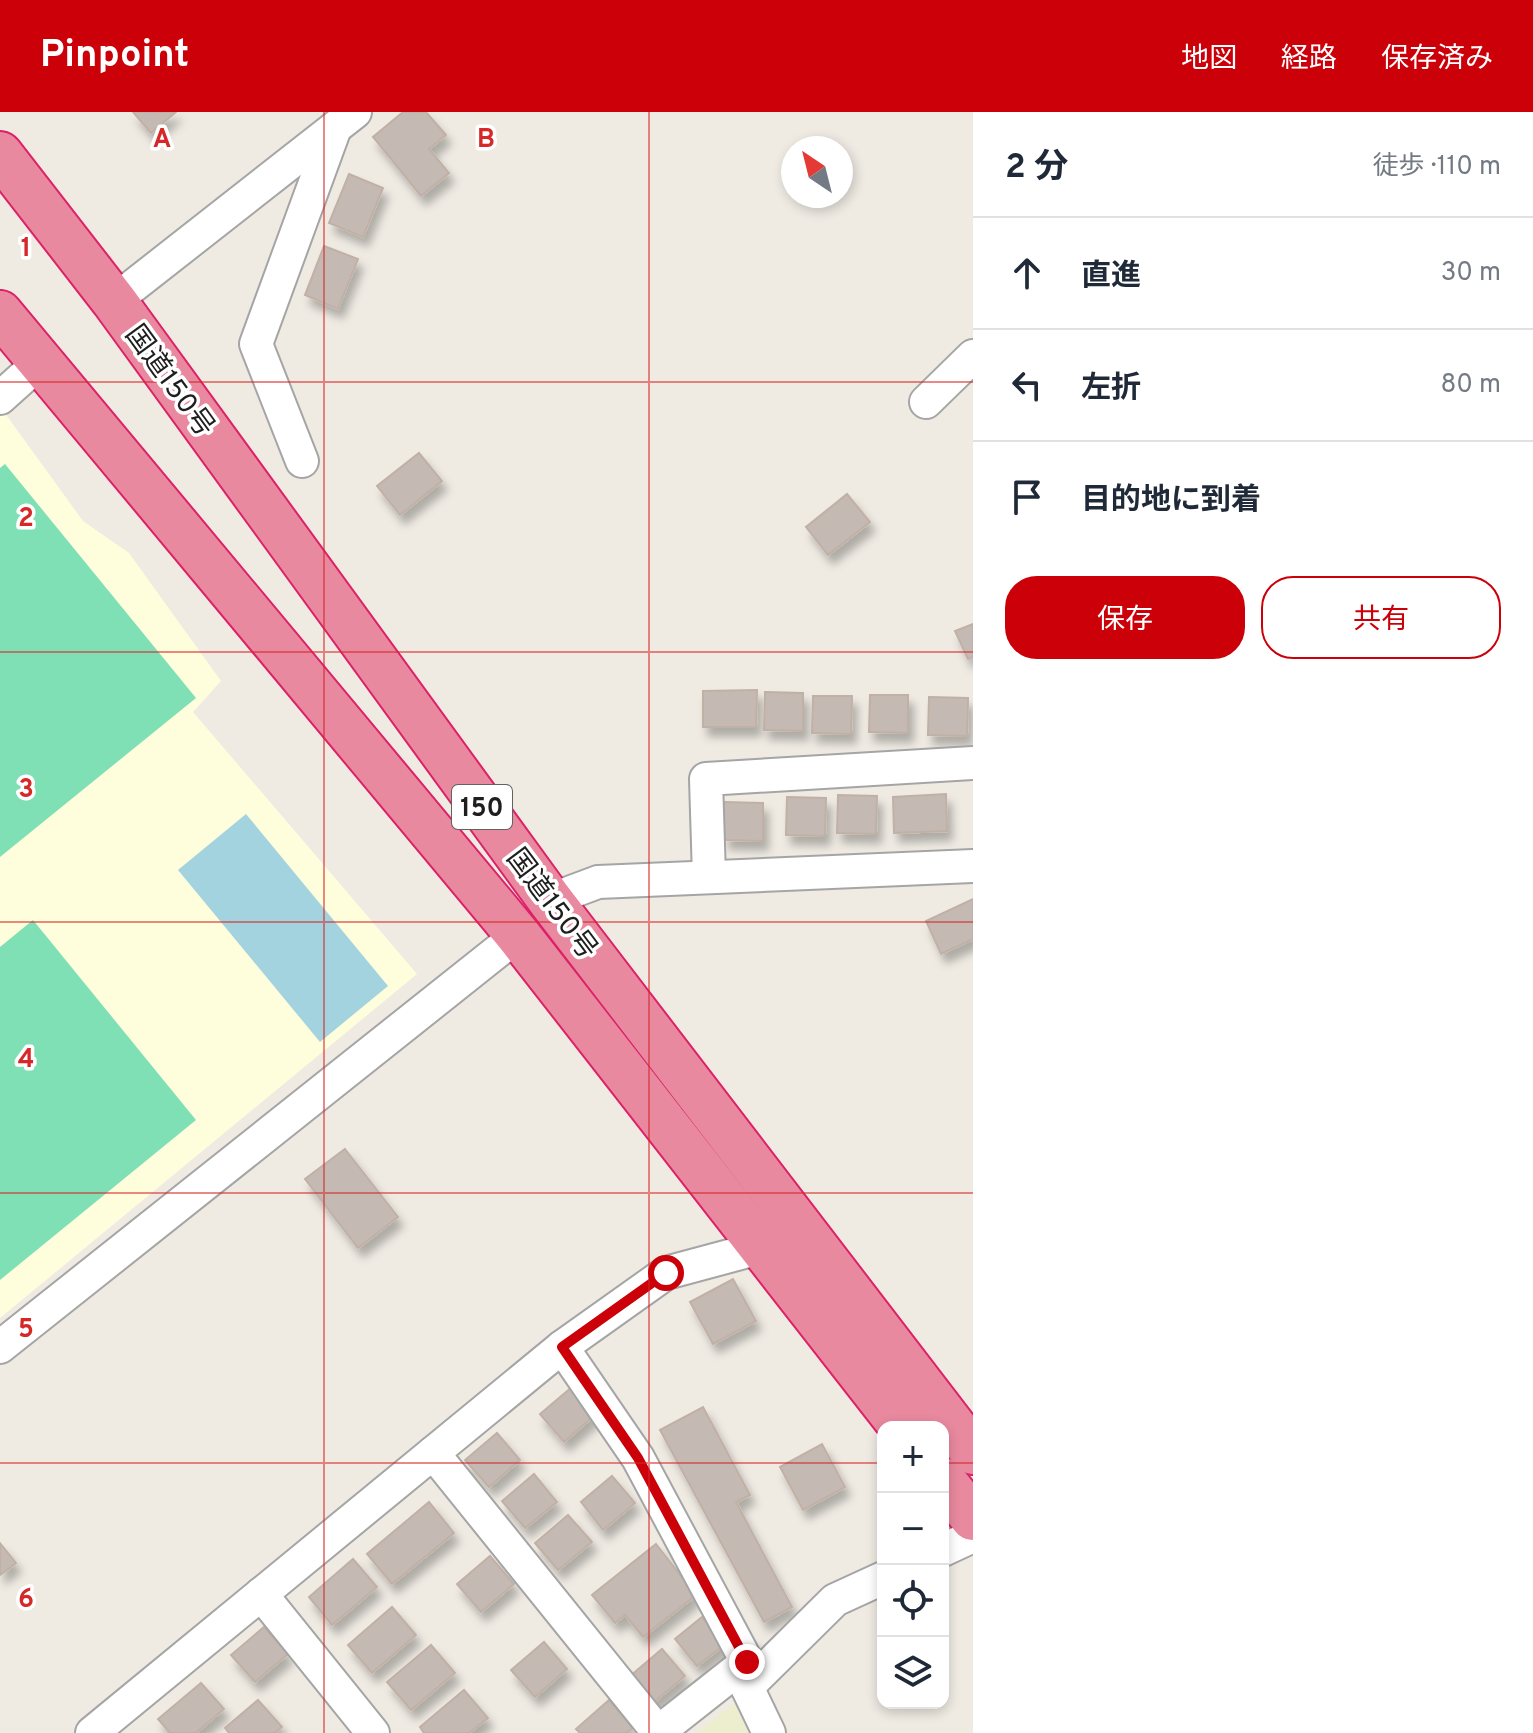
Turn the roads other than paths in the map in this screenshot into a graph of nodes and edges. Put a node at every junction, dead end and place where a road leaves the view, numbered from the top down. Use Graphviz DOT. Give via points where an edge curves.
graph roads {
  1 [pos="345,120"];
  2 [pos="0,154"];
  3 [pos="114,301"];
  4 [pos="0,313"];
  5 [pos="973,356"];
  6 [pos="39,363"];
  7 [pos="0,398"];
  8 [pos="926,402"];
  9 [pos="302,461"];
  10 [pos="973,763"];
  11 [pos="973,866"];
  12 [pos="709,877"];
  13 [pos="550,900"];
  14 [pos="518,935"];
  15 [pos="763,1247"];
  16 [pos="0,1347"];
  17 [pos="562,1347"];
  18 [pos="897,1421"];
  19 [pos="973,1452"];
  20 [pos="433,1453"];
  21 [pos="949,1488"];
  22 [pos="973,1518"];
  23 [pos="973,1536"];
  24 [pos="949,1547"];
  25 [pos="877,1581"];
  26 [pos="261,1594"];
  27 [pos="747,1674"];
  28 [pos="658,1732"];
  29 [pos="92,1733"];
  30 [pos="373,1733"];
  31 [pos="769,1733"];
  1 -- 3 [label="street"];
  1 -- 9 [label="street" via="256,344"];
  2 -- 3 [label="highway, 国道150号 / 150"];
  3 -- 13 [label="highway, 国道150号 / 150"];
  4 -- 6 [label="highway, 国道150号 / 150"];
  5 -- 8 [label="street"];
  6 -- 7 [label="street"];
  6 -- 14 [label="highway, 国道150号 / 150"];
  10 -- 12 [label="street" via="706,779"];
  11 -- 12 [label="street"];
  12 -- 13 [label="street" via="598,882"];
  13 -- 19 [label="highway, 国道150号 / 150"];
  14 -- 15 [label="highway, 国道150号 / 150"];
  14 -- 16 [label="street"];
  15 -- 17 [label="street" via="666,1273"];
  15 -- 18 [label="highway, 国道150号 / 150"];
  17 -- 20 [label="street"];
  17 -- 27 [label="street" via="638,1458"];
  20 -- 26 [label="street"];
  20 -- 28 [label="street"];
  21 -- 22 [label="highway"];
  23 -- 24 [label="street"];
  25 -- 27 [label="street" via="835,1600"];
  26 -- 29 [label="street"];
  26 -- 30 [label="street"];
  27 -- 28 [label="street"];
  27 -- 31 [label="street"];
}
